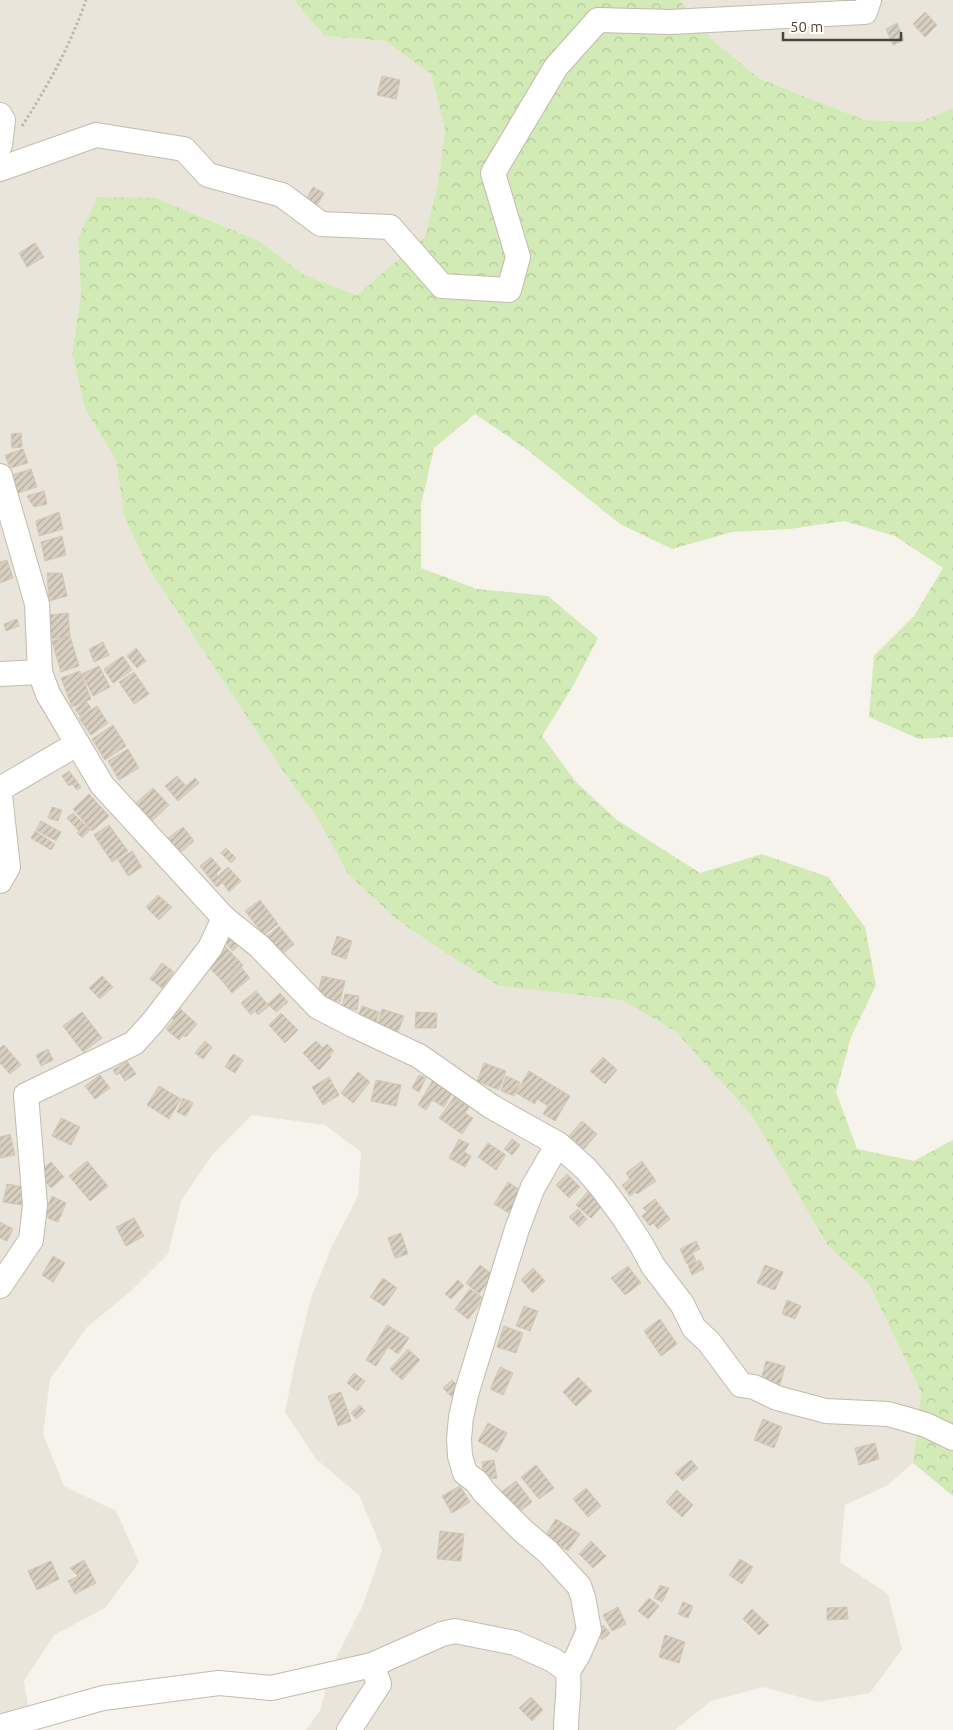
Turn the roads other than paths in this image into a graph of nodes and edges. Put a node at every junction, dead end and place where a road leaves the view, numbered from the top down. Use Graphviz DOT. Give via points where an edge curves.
graph roads {
  1 [pos="869,0"];
  2 [pos="0,115"];
  3 [pos="0,145"];
  4 [pos="0,169"];
  5 [pos="0,476"];
  6 [pos="40,672"];
  7 [pos="0,674"];
  8 [pos="77,744"];
  9 [pos="0,789"];
  10 [pos="0,795"];
  11 [pos="0,882"];
  12 [pos="224,918"];
  13 [pos="558,1144"];
  14 [pos="0,1286"];
  15 [pos="953,1438"];
  16 [pos="372,1665"];
  17 [pos="568,1671"];
  18 [pos="0,1727"];
  19 [pos="349,1730"];
  20 [pos="566,1730"];
  1 -- 4 [label="street" via="865,12 670,22 598,20 556,68 493,174 518,257 509,290 442,286 390,227 321,224 282,195 208,175 184,149 96,134"];
  2 -- 3 [label="street" via="4,120"];
  5 -- 6 [label="street" via="37,604"];
  6 -- 7 [label="street"];
  6 -- 8 [label="street" via="48,694"];
  8 -- 9 [label="street"];
  8 -- 12 [label="street" via="102,785"];
  10 -- 11 [label="street" via="8,867"];
  12 -- 13 [label="street" via="258,946 318,1006 419,1056 492,1107"];
  12 -- 14 [label="street" via="210,948 134,1043 26,1095 35,1205 32,1240"];
  13 -- 15 [label="street" via="603,1189 682,1304 694,1328 709,1342 741,1385 826,1411 900,1417"];
  13 -- 17 [label="street" via="533,1187 517,1229 467,1390 460,1417 459,1439 465,1473 579,1586 588,1630"];
  16 -- 17 [label="street" via="456,1631 515,1643 553,1660"];
  16 -- 18 [label="street" via="271,1688 219,1683 104,1698"];
  16 -- 19 [label="street" via="379,1684"];
  17 -- 20 [label="street" via="570,1687"];
}
